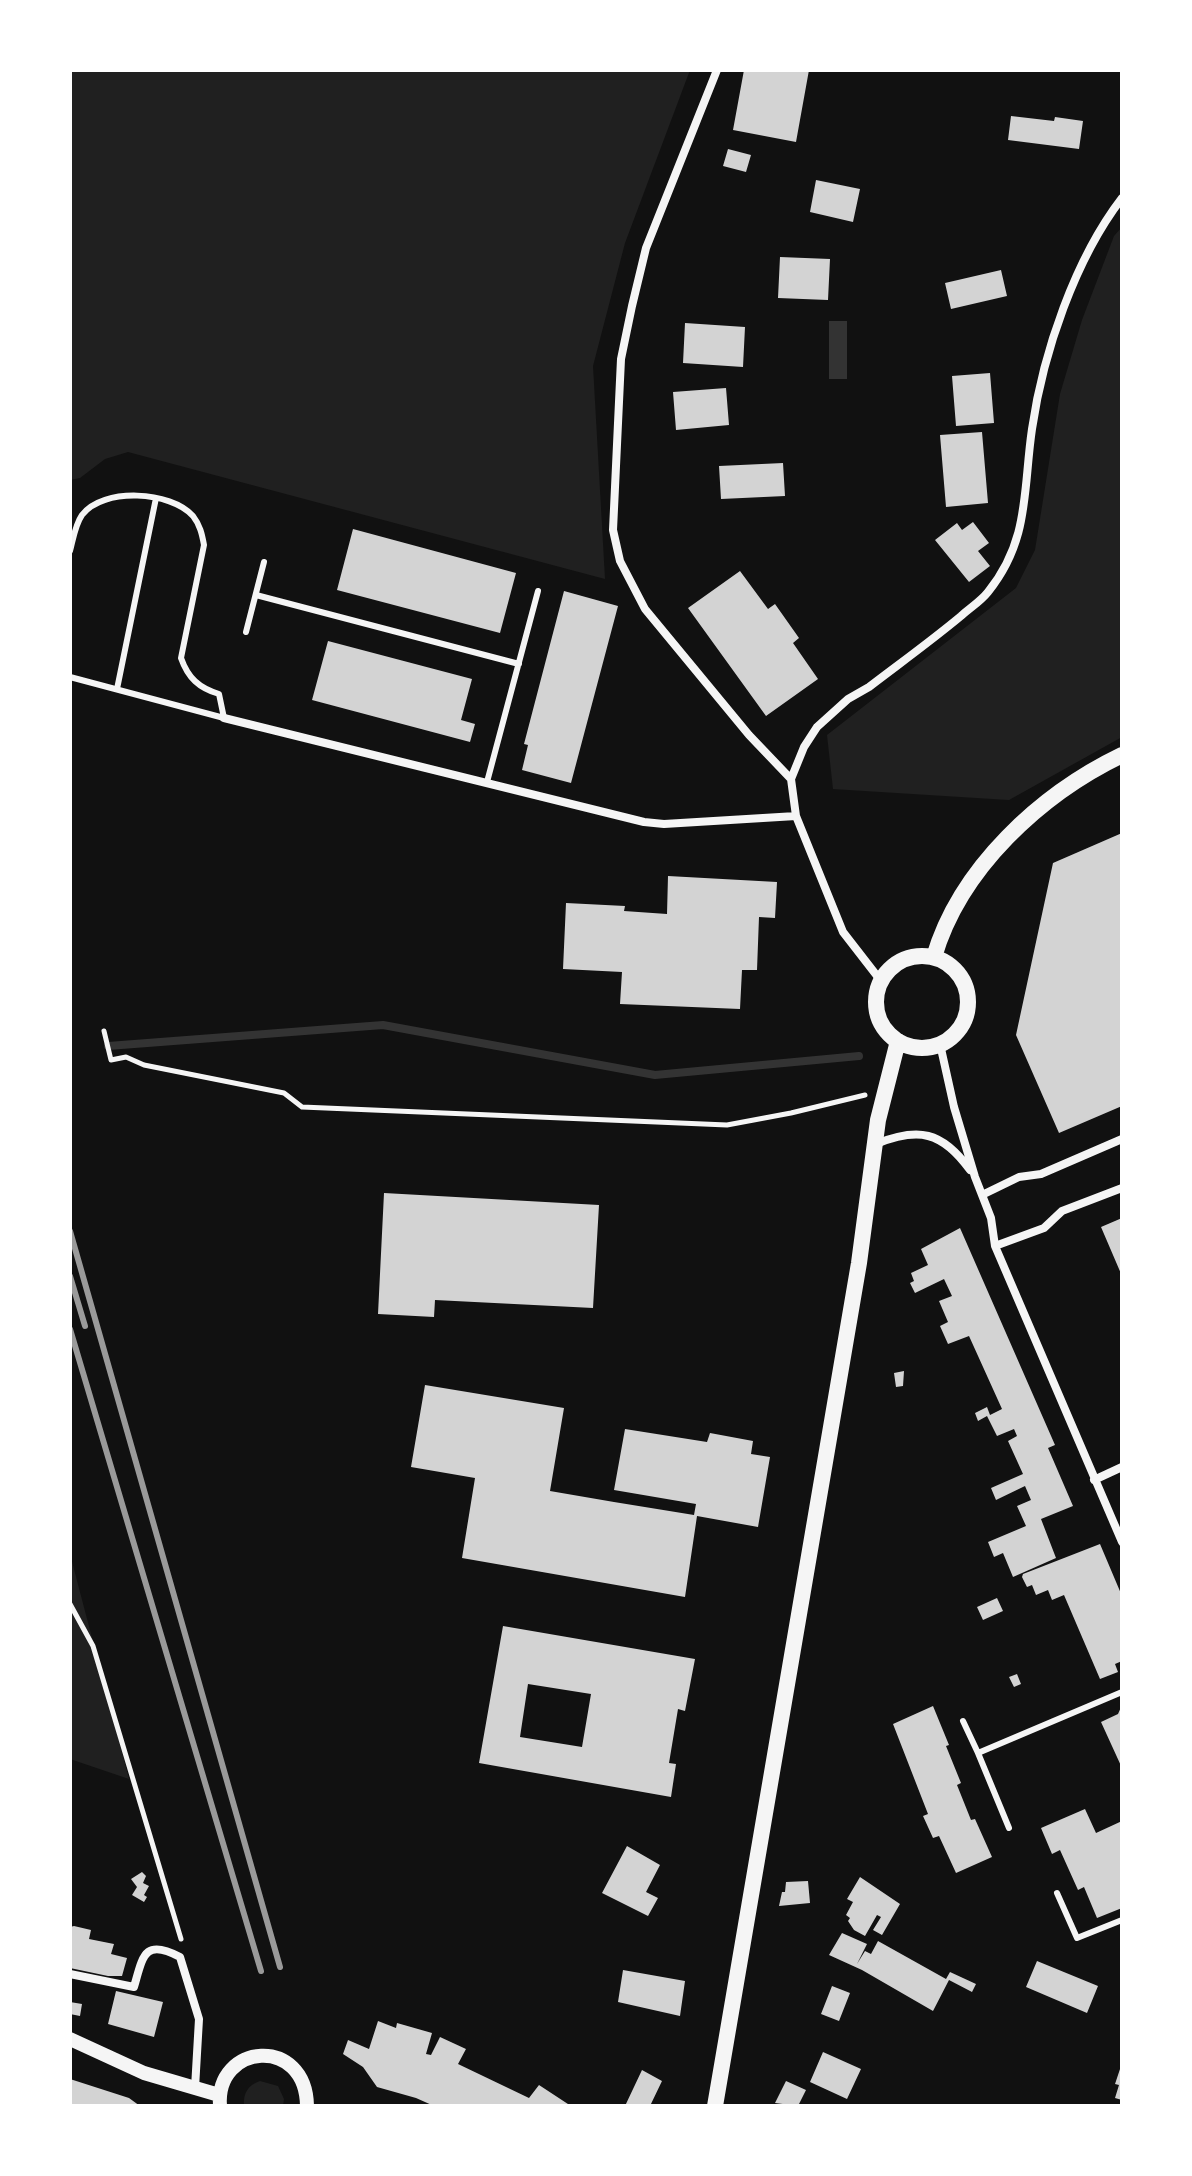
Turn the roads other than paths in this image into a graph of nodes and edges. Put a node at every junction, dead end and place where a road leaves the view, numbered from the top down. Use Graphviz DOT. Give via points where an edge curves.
graph roads {
  1 [pos="717,70"];
  2 [pos="1122,198"];
  3 [pos="156,498"];
  4 [pos="70,551"];
  5 [pos="264,562"];
  6 [pos="538,591"];
  7 [pos="256,595"];
  8 [pos="246,632"];
  9 [pos="519,664"];
  10 [pos="70,677"];
  11 [pos="117,689"];
  12 [pos="224,718"];
  13 [pos="1122,755"];
  14 [pos="791,779"];
  15 [pos="487,782"];
  16 [pos="796,816"];
  17 [pos="934,957"];
  18 [pos="881,981"];
  19 [pos="898,1041"];
  20 [pos="940,1044"];
  21 [pos="1122,1139"];
  22 [pos="875,1144"];
  23 [pos="975,1177"];
  24 [pos="1122,1188"];
  25 [pos="982,1195"];
  26 [pos="995,1246"];
  27 [pos="1122,1467"];
  28 [pos="1094,1480"];
  29 [pos="1122,1542"];
  30 [pos="1122,1692"];
  31 [pos="963,1721"];
  32 [pos="978,1753"];
  33 [pos="1009,1828"];
  34 [pos="1057,1893"];
  35 [pos="1122,1920"];
  36 [pos="70,1974"];
  37 [pos="70,2039"];
  38 [pos="195,2088"];
  39 [pos="219,2101"];
  40 [pos="311,2105"];
  41 [pos="715,2106"];
  1 -- 14 [label="street" via="646,248 632,306 621,359 613,530 620,561 645,609"];
  2 -- 14 [label="street" via="1106,218 1047,356 1019,538 1008,560 988,593 817,727"];
  3 -- 4 [label="lane" via="137,495 95,503 81,516"];
  3 -- 11 [label="lane"];
  3 -- 12 [label="lane" via="191,513 201,528 204,545 181,658 195,682 219,694"];
  5 -- 7 [label="lane"];
  6 -- 9 [label="lane"];
  7 -- 8 [label="lane"];
  7 -- 9 [label="lane"];
  9 -- 15 [label="lane"];
  10 -- 11 [label="lane"];
  11 -- 12 [label="lane"];
  12 -- 15 [label="street"];
  13 -- 17 [label="main road" via="1057,795 1012,832 971,883"];
  14 -- 16 [label="street"];
  15 -- 16 [label="street" via="644,822"];
  16 -- 18 [label="street" via="843,932"];
  17 -- 18 [label="main road" via="903,959"];
  17 -- 20 [label="main road" via="954,968 966,987 964,1023"];
  18 -- 19 [label="main road" via="877,1014"];
  19 -- 20 [label="main road" via="911,1047"];
  19 -- 22 [label="main road"];
  20 -- 23 [label="street"];
  21 -- 25 [label="street"];
  22 -- 23 [label="street" via="901,1134 926,1134 956,1150"];
  22 -- 41 [label="main road"];
  23 -- 25 [label="street"];
  24 -- 26 [label="street" via="1062,1211 1044,1228"];
  25 -- 26 [label="street"];
  26 -- 28 [label="street"];
  27 -- 28 [label="street"];
  28 -- 29 [label="street"];
  30 -- 32 [label="lane"];
  31 -- 32 [label="lane"];
  32 -- 33 [label="lane"];
  34 -- 35 [label="lane" via="1077,1938"];
  36 -- 38 [label="street" via="134,1987 148,1950 158,1948 180,1957 199,2019"];
  37 -- 38 [label="street" via="144,2073"];
  38 -- 39 [label="street"];
  39 -- 40 [label="street" via="226,2075 243,2059 266,2055 289,2062 304,2080"];
}
